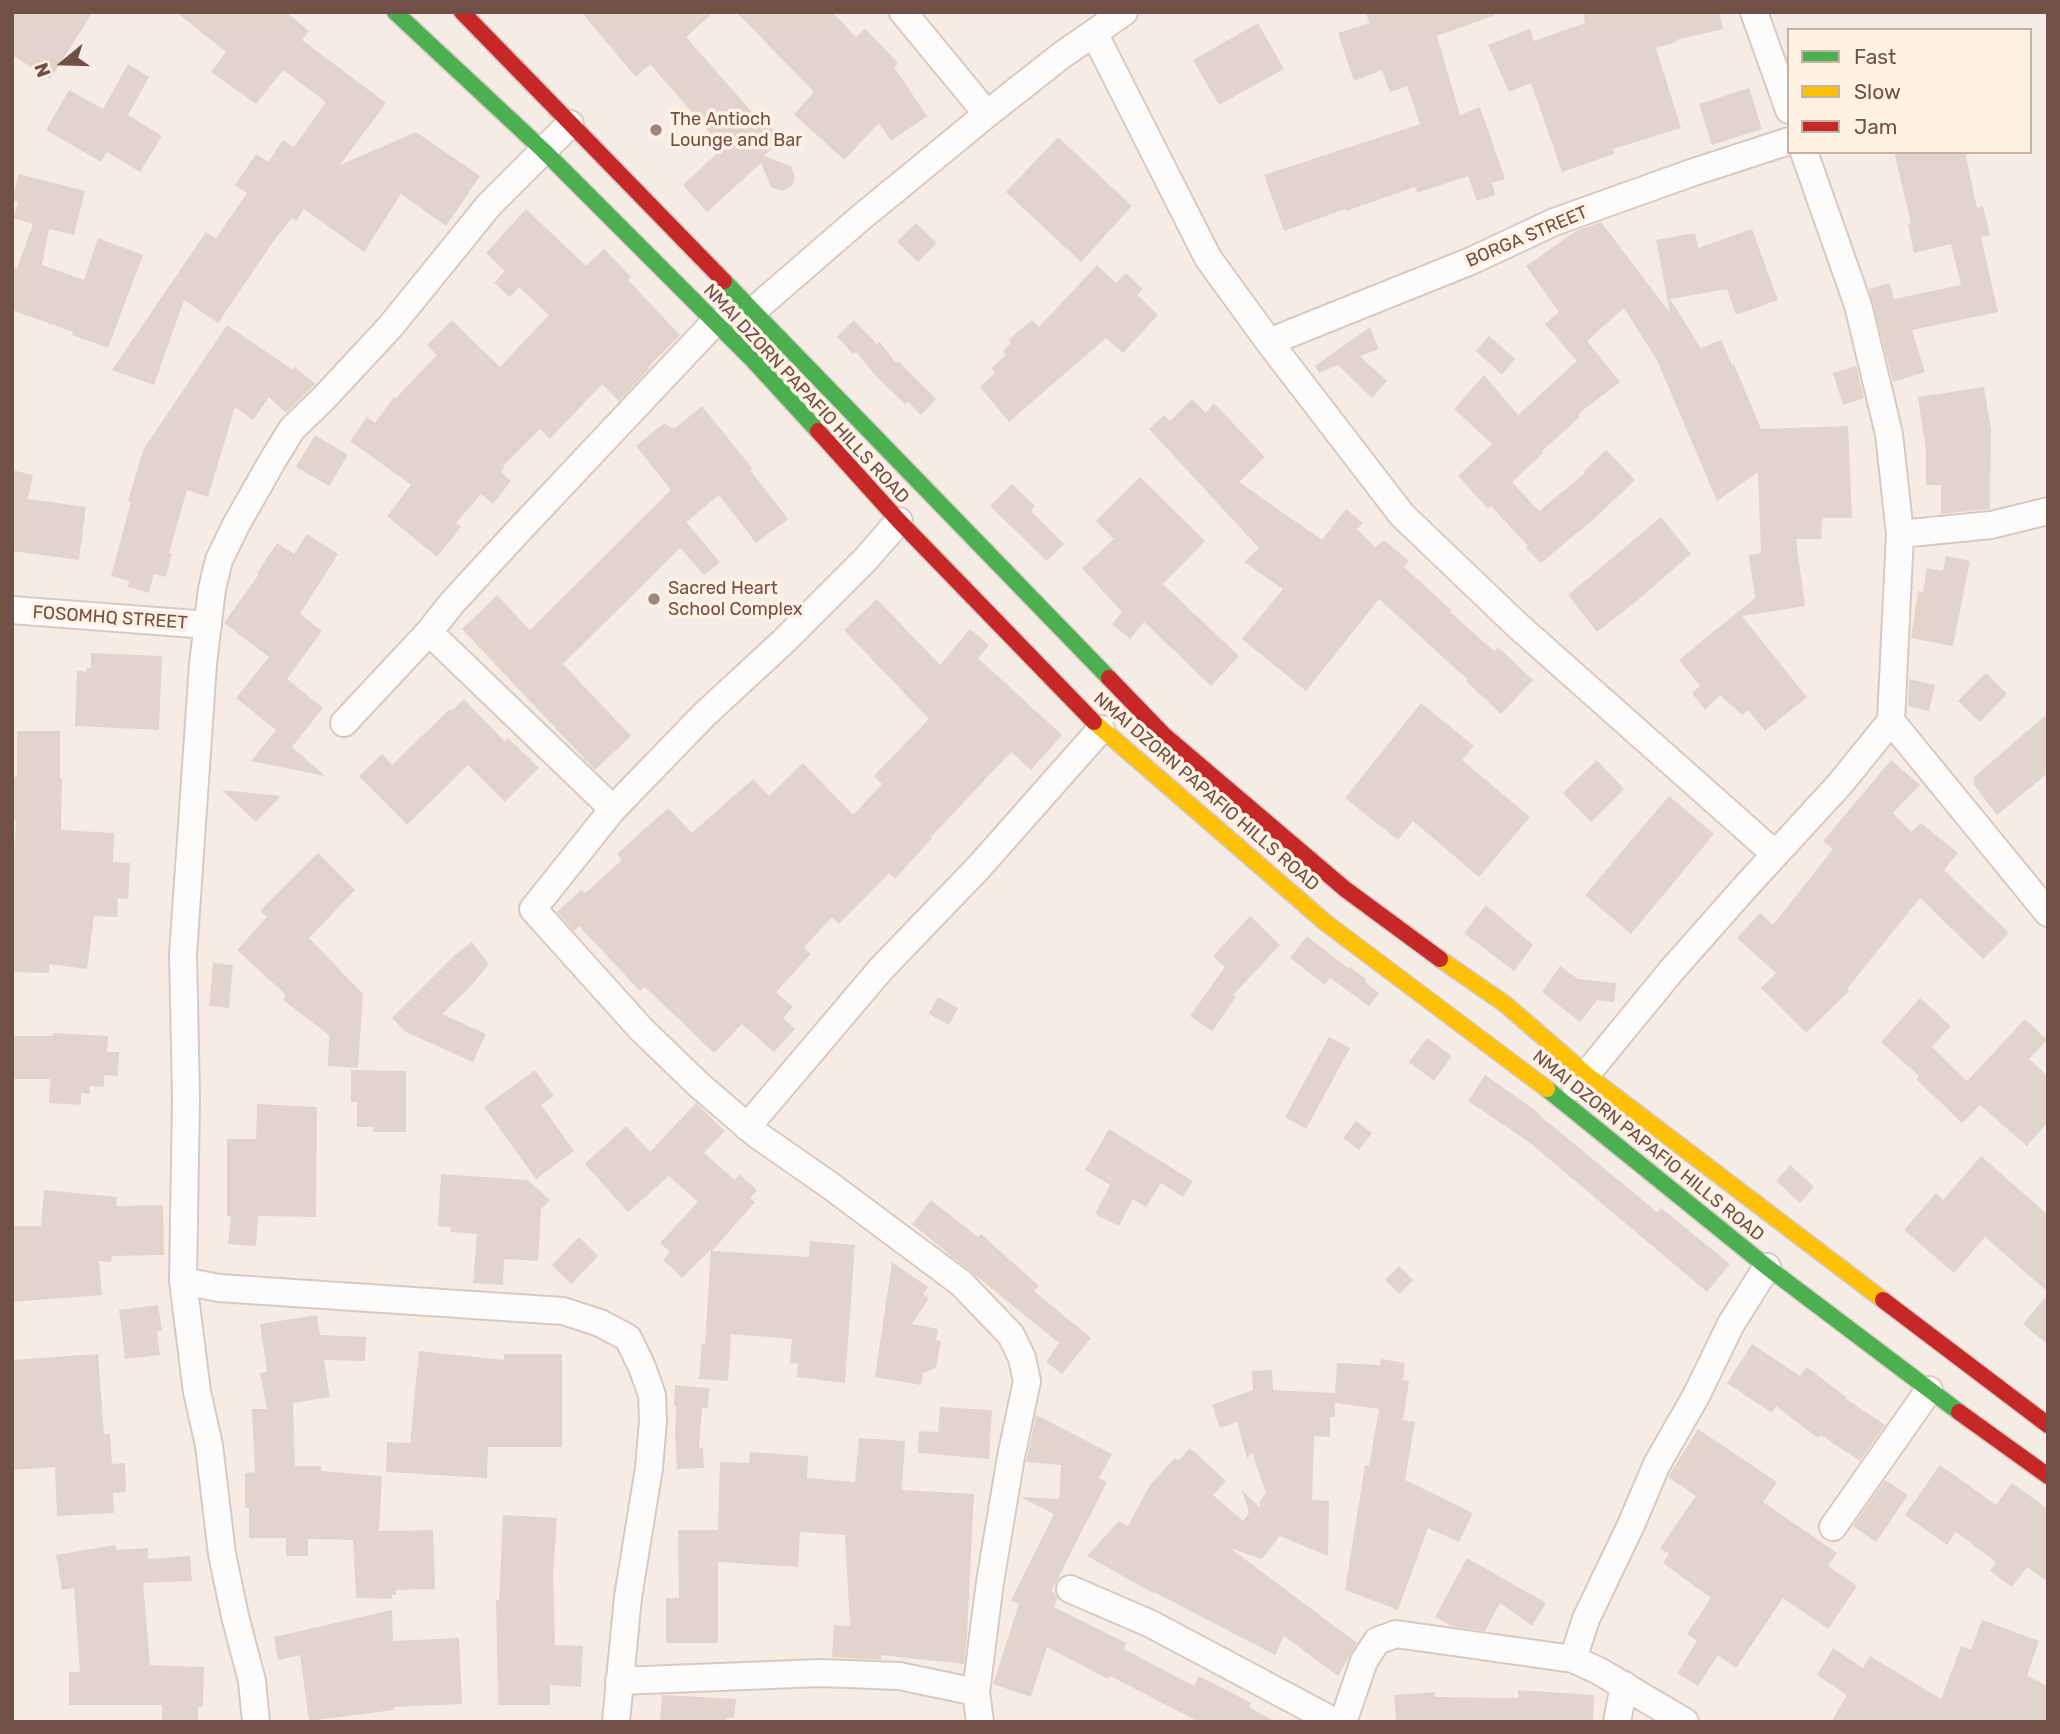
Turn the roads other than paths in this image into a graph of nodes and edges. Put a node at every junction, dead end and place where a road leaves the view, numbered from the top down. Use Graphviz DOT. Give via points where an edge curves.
graph roads {
  1 [pos="394,12"];
  2 [pos="462,12"];
  3 [pos="903,12"];
  4 [pos="1124,12"];
  5 [pos="1754,12"];
  6 [pos="1094,33"];
  7 [pos="1787,104"];
  8 [pos="987,114"];
  9 [pos="570,124"];
  10 [pos="1787,142"];
  11 [pos="544,151"];
  12 [pos="1805,154"];
  13 [pos="753,311"];
  14 [pos="714,323"];
  15 [pos="1269,342"];
  16 [pos="2048,511"];
  17 [pos="899,521"];
  18 [pos="1900,534"];
  19 [pos="12,610"];
  20 [pos="208,625"];
  21 [pos="429,632"];
  22 [pos="1891,721"];
  23 [pos="344,723"];
  24 [pos="1101,729"];
  25 [pos="613,809"];
  26 [pos="1775,854"];
  27 [pos="2048,913"];
  28 [pos="1587,1074"];
  29 [pos="1563,1101"];
  30 [pos="747,1127"];
  31 [pos="1767,1266"];
  32 [pos="183,1281"];
  33 [pos="1929,1390"];
  34 [pos="2048,1425"];
  35 [pos="2048,1476"];
  36 [pos="1833,1527"];
  37 [pos="1070,1589"];
  38 [pos="1573,1659"];
  39 [pos="619,1681"];
  40 [pos="1623,1685"];
  41 [pos="976,1692"];
  42 [pos="256,1722"];
  43 [pos="616,1722"];
  44 [pos="980,1722"];
  45 [pos="1335,1722"];
  46 [pos="1343,1722"];
  47 [pos="1617,1722"];
  48 [pos="1685,1722"];
  1 -- 11 [label="street, NMAI DZORN PAPAFIO HILLS ROAD"];
  2 -- 9 [label="street, NMAI DZORN PAPAFIO HILLS ROAD"];
  3 -- 8 [label="street"];
  4 -- 6 [label="street"];
  5 -- 7 [label="street"];
  6 -- 8 [label="street"];
  6 -- 15 [label="street" via="1208,258"];
  8 -- 13 [label="street"];
  9 -- 11 [label="street"];
  9 -- 13 [label="street, NMAI DZORN PAPAFIO HILLS ROAD"];
  10 -- 15 [label="street, BORGA STREET" via="1554,222 1471,261"];
  11 -- 14 [label="street, NMAI DZORN PAPAFIO HILLS ROAD"];
  11 -- 20 [label="street" via="489,205 390,327 292,429 219,560"];
  12 -- 18 [label="street" via="1861,318 1889,435"];
  13 -- 28 [label="street, NMAI DZORN PAPAFIO HILLS ROAD" via="1164,735 1345,889 1506,1004"];
  14 -- 17 [label="street, NMAI DZORN PAPAFIO HILLS ROAD"];
  14 -- 21 [label="street"];
  15 -- 26 [label="street" via="1402,515 1517,625"];
  16 -- 18 [label="street" via="1991,525"];
  17 -- 24 [label="street, NMAI DZORN PAPAFIO HILLS ROAD"];
  17 -- 25 [label="street" via="865,561"];
  18 -- 22 [label="street"];
  19 -- 20 [label="street, FOSOMHQ STREET"];
  20 -- 32 [label="street" via="183,955"];
  21 -- 23 [label="street"];
  21 -- 25 [label="street"];
  22 -- 26 [label="street"];
  22 -- 27 [label="street"];
  24 -- 29 [label="street, NMAI DZORN PAPAFIO HILLS ROAD" via="1326,923"];
  24 -- 30 [label="street" via="881,969"];
  25 -- 30 [label="street" via="533,909 641,1029"];
  26 -- 28 [label="street"];
  28 -- 29 [label="street"];
  28 -- 34 [label="street, NMAI DZORN PAPAFIO HILLS ROAD"];
  29 -- 31 [label="street, NMAI DZORN PAPAFIO HILLS ROAD"];
  30 -- 41 [label="street" via="961,1283 1011,1335 1022,1358 1027,1381 990,1582"];
  31 -- 33 [label="street, NMAI DZORN PAPAFIO HILLS ROAD"];
  31 -- 38 [label="street" via="1657,1464 1586,1619"];
  32 -- 39 [label="street" via="219,1288 563,1311 628,1338 652,1395 653,1421"];
  32 -- 42 [label="street" via="222,1554 252,1681"];
  33 -- 35 [label="street, NMAI DZORN PAPAFIO HILLS ROAD"];
  33 -- 36 [label="street"];
  37 -- 45 [label="street" via="1151,1623"];
  38 -- 40 [label="street"];
  38 -- 46 [label="street" via="1396,1634 1377,1641 1364,1661"];
  39 -- 41 [label="street" via="820,1673 899,1676"];
  39 -- 43 [label="street"];
  40 -- 47 [label="street"];
  40 -- 48 [label="street"];
  41 -- 44 [label="street"];
}
